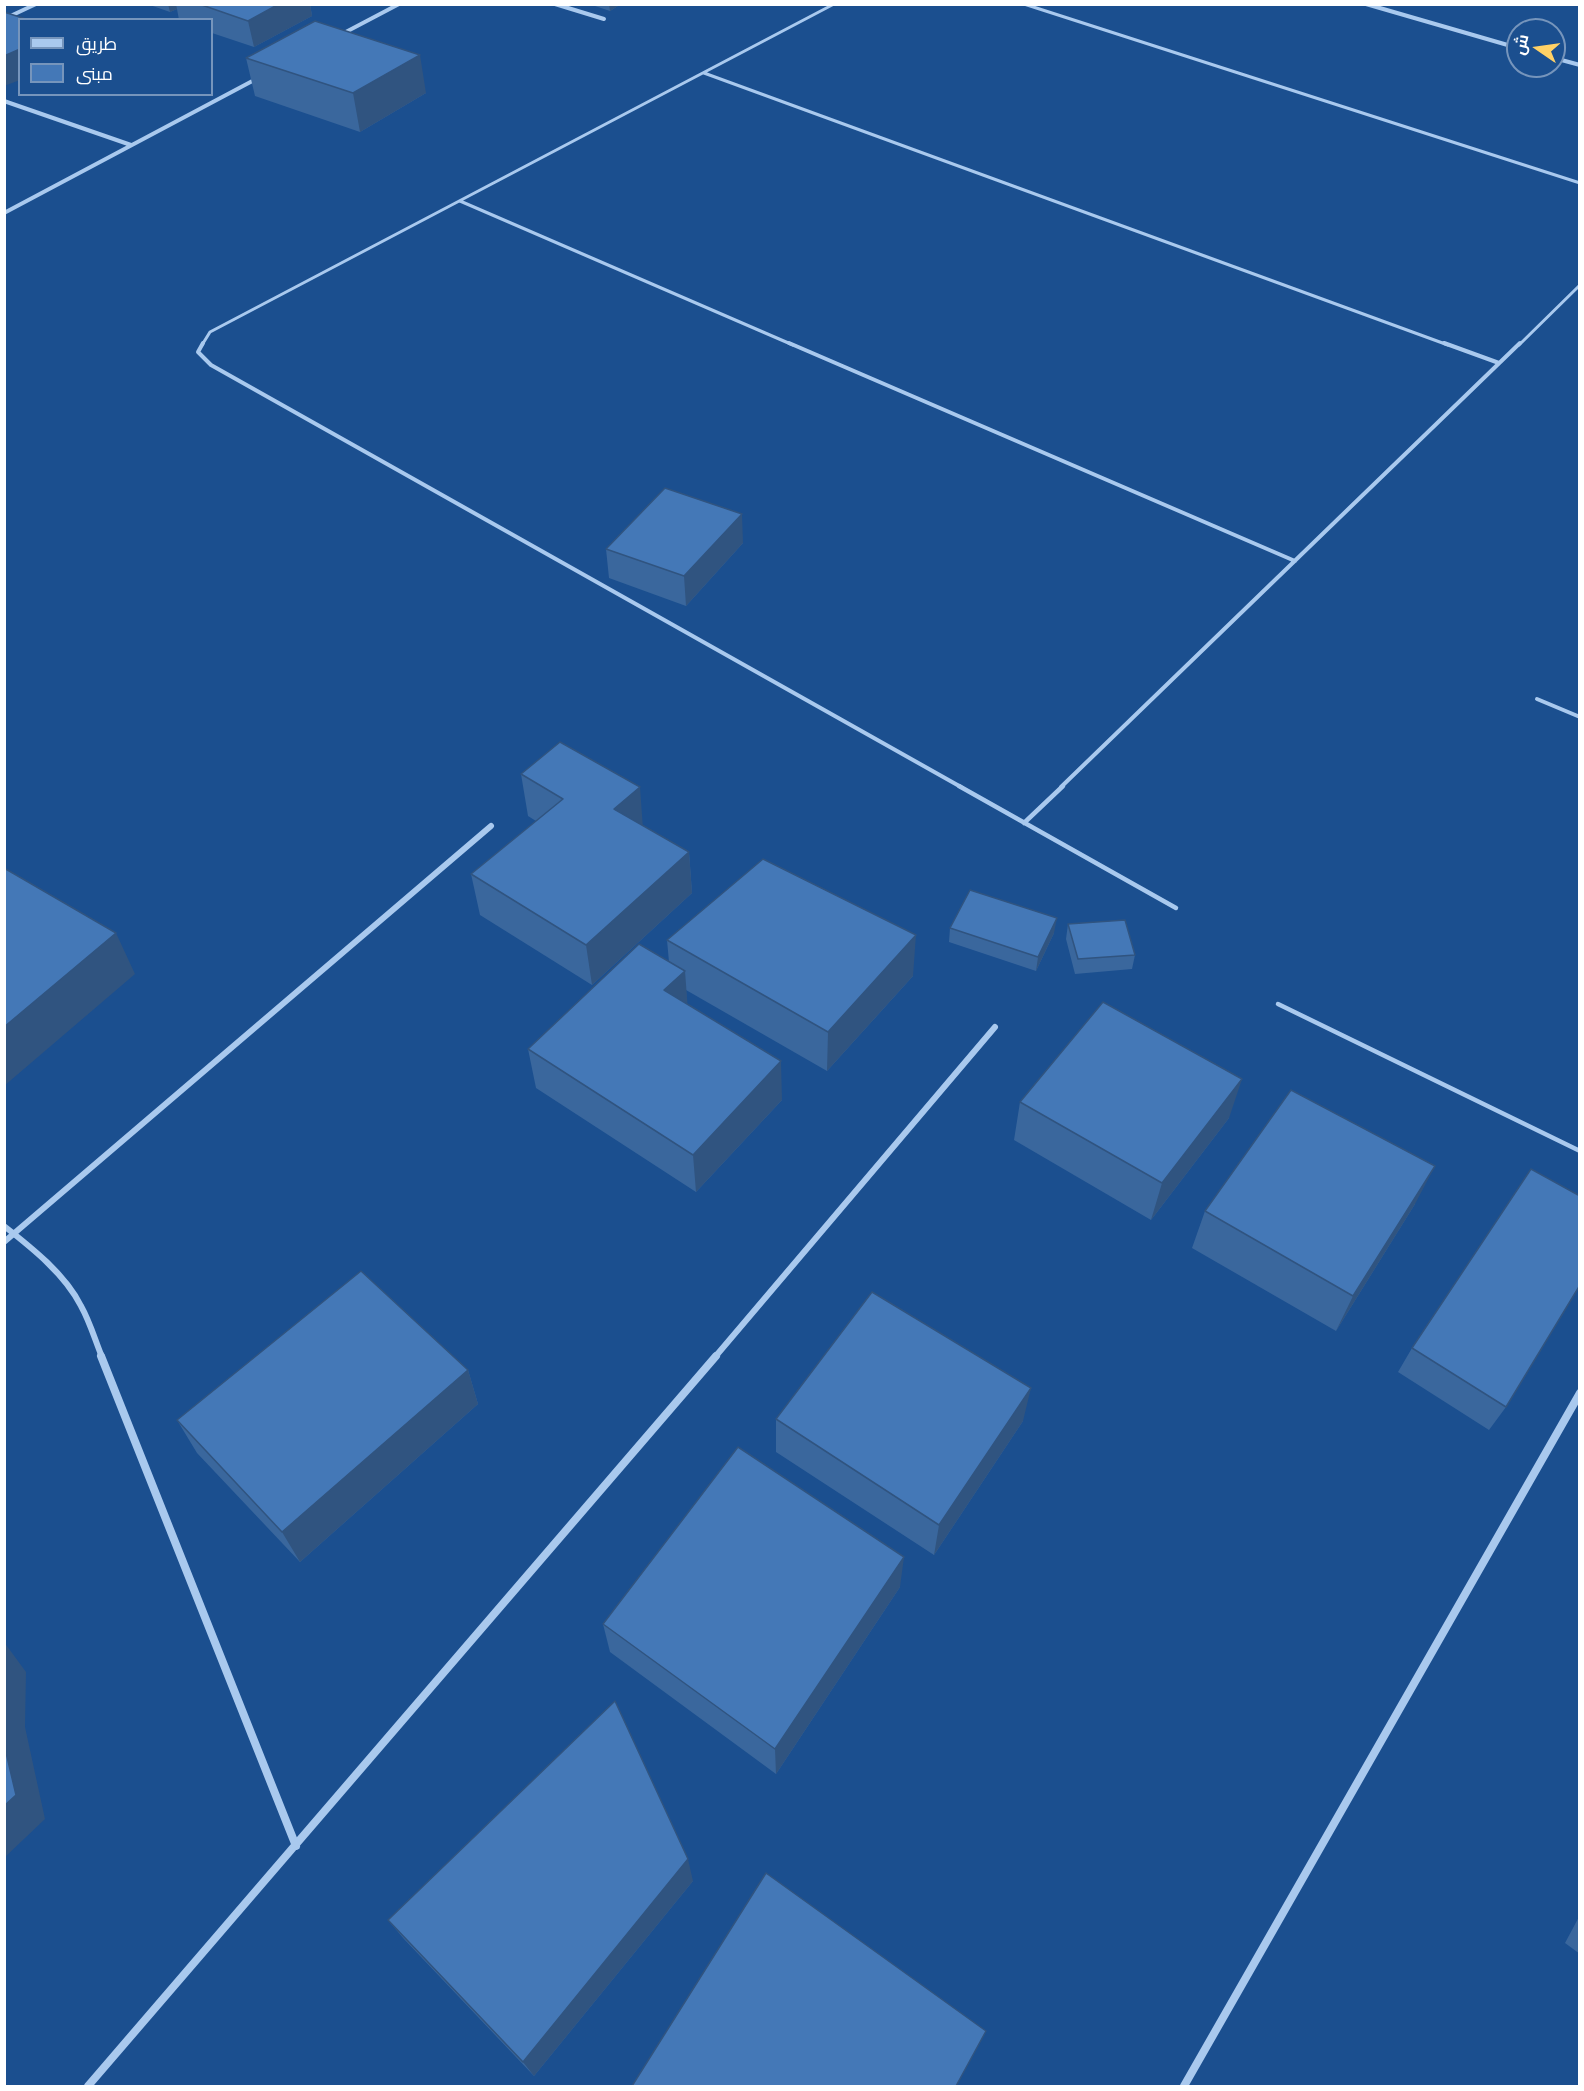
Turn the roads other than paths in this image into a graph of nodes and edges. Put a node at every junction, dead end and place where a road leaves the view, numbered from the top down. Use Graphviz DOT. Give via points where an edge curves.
graph roads {
  1 [pos="36,4"];
  2 [pos="399,4"];
  3 [pos="555,4"];
  4 [pos="834,4"];
  5 [pos="1024,4"];
  6 [pos="1366,4"];
  7 [pos="4,19"];
  8 [pos="604,19"];
  9 [pos="340,36"];
  10 [pos="1506,45"];
  11 [pos="268,73"];
  12 [pos="704,73"];
  13 [pos="4,101"];
  14 [pos="131,145"];
  15 [pos="1580,183"];
  16 [pos="460,201"];
  17 [pos="4,213"];
  18 [pos="1580,285"];
  19 [pos="1499,363"];
  20 [pos="1295,561"];
  21 [pos="1537,699"];
  22 [pos="1580,717"];
  23 [pos="1024,823"];
  24 [pos="491,826"];
  25 [pos="1176,909"];
  26 [pos="1278,1004"];
  27 [pos="995,1027"];
  28 [pos="1580,1151"];
  29 [pos="4,1226"];
  30 [pos="14,1233"];
  31 [pos="4,1242"];
  32 [pos="1580,1393"];
  33 [pos="296,1846"];
  34 [pos="88,2086"];
  35 [pos="1184,2086"];
  1 -- 7 [label="street"];
  2 -- 9 [label="street"];
  3 -- 8 [label="street"];
  4 -- 12 [label="lane"];
  5 -- 15 [label="lane"];
  6 -- 10 [label="street"];
  11 -- 14 [label="street"];
  12 -- 16 [label="lane"];
  12 -- 19 [label="lane"];
  13 -- 14 [label="street"];
  14 -- 17 [label="street"];
  16 -- 20 [label="lane"];
  16 -- 23 [label="lane" via="210,332 198,352 211,365"];
  18 -- 19 [label="lane"];
  19 -- 20 [label="lane"];
  20 -- 23 [label="lane"];
  21 -- 22 [label="lane"];
  23 -- 25 [label="lane"];
  24 -- 30 [label="street"];
  26 -- 28 [label="lane"];
  27 -- 33 [label="street"];
  29 -- 30 [label="street"];
  30 -- 31 [label="street"];
  30 -- 33 [label="street" via="47,1261 81,1305"];
  32 -- 35 [label="street"];
  33 -- 34 [label="street"];
}
